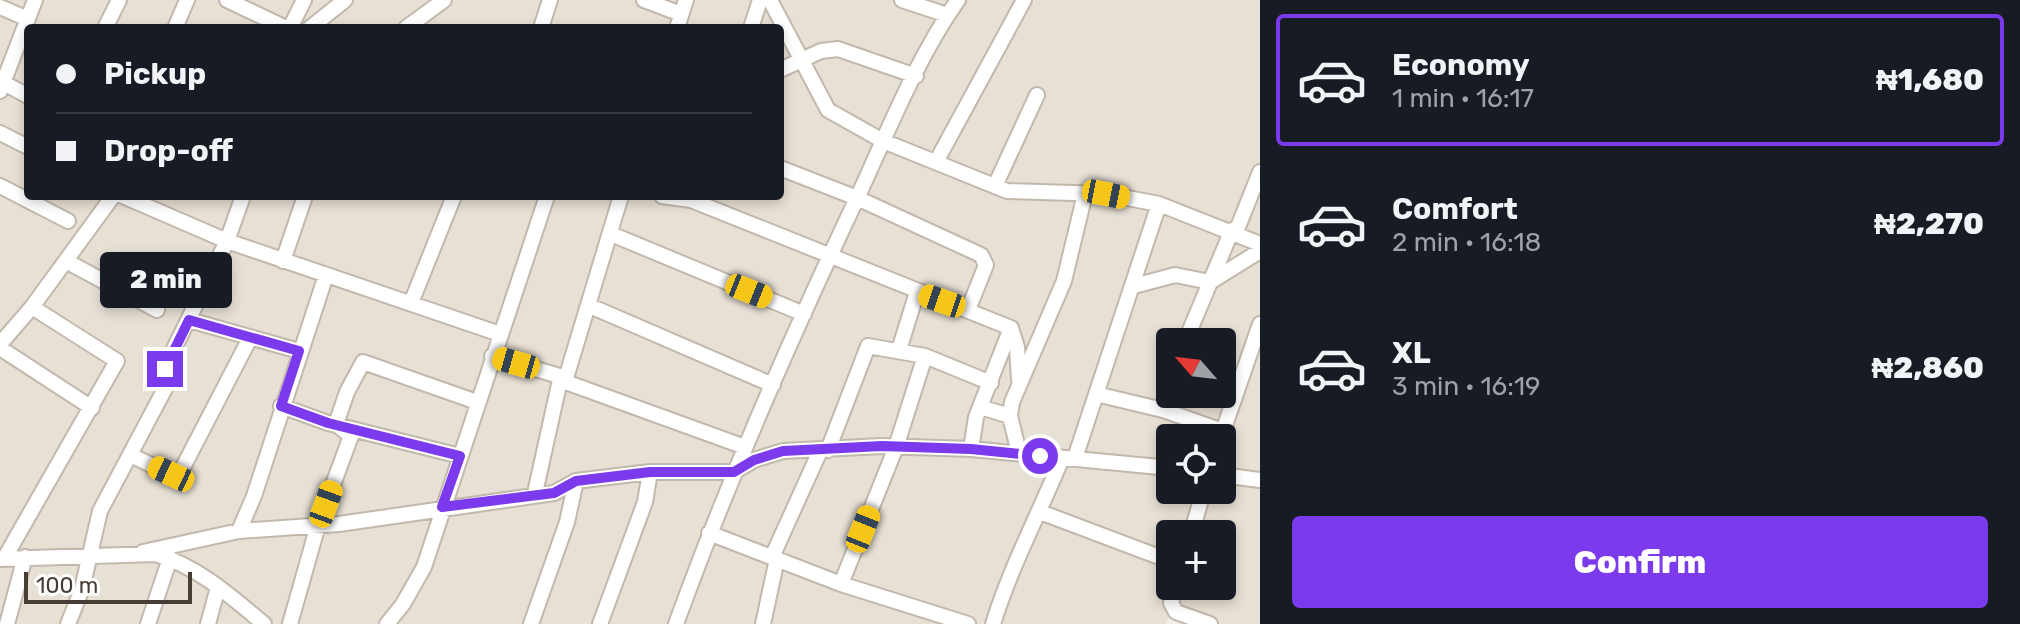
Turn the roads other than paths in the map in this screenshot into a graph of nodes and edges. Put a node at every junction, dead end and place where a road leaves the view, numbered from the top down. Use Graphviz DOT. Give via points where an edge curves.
graph roads {
  1 [pos="35,0"];
  2 [pos="119,0"];
  3 [pos="187,0"];
  4 [pos="304,0"];
  5 [pos="345,0"];
  6 [pos="444,0"];
  7 [pos="550,0"];
  8 [pos="644,0"];
  9 [pos="760,0"];
  10 [pos="770,0"];
  11 [pos="902,0"];
  12 [pos="958,0"];
  13 [pos="1024,0"];
  14 [pos="237,2"];
  15 [pos="0,7"];
  16 [pos="681,14"];
  17 [pos="947,15"];
  18 [pos="28,19"];
  19 [pos="26,24"];
  20 [pos="107,24"];
  21 [pos="177,24"];
  22 [pos="280,24"];
  23 [pos="290,24"];
  24 [pos="315,24"];
  25 [pos="411,24"];
  26 [pos="542,24"];
  27 [pos="752,24"];
  28 [pos="783,24"];
  29 [pos="784,26"];
  30 [pos="24,29"];
  31 [pos="803,61"];
  32 [pos="784,68"];
  33 [pos="916,76"];
  34 [pos="1,85"];
  35 [pos="24,94"];
  36 [pos="1037,95"];
  37 [pos="0,133"];
  38 [pos="883,141"];
  39 [pos="24,145"];
  40 [pos="936,162"];
  41 [pos="784,170"];
  42 [pos="1260,172"];
  43 [pos="0,186"];
  44 [pos="995,186"];
  45 [pos="1085,194"];
  46 [pos="24,198"];
  47 [pos="857,198"];
  48 [pos="27,200"];
  49 [pos="110,200"];
  50 [pos="132,200"];
  51 [pos="242,200"];
  52 [pos="304,200"];
  53 [pos="452,200"];
  54 [pos="546,200"];
  55 [pos="616,200"];
  56 [pos="697,200"];
  57 [pos="1159,204"];
  58 [pos="68,221"];
  59 [pos="1234,231"];
  60 [pos="611,234"];
  61 [pos="227,241"];
  62 [pos="1260,244"];
  63 [pos="1260,251"];
  64 [pos="830,254"];
  65 [pos="66,261"];
  66 [pos="283,261"];
  67 [pos="326,275"];
  68 [pos="1210,282"];
  69 [pos="1134,286"];
  70 [pos="917,292"];
  71 [pos="411,303"];
  72 [pos="590,306"];
  73 [pos="32,307"];
  74 [pos="157,310"];
  75 [pos="968,310"];
  76 [pos="804,314"];
  77 [pos="189,320"];
  78 [pos="1260,324"];
  79 [pos="1011,328"];
  80 [pos="1191,328"];
  81 [pos="500,334"];
  82 [pos="249,340"];
  83 [pos="0,346"];
  84 [pos="899,350"];
  85 [pos="299,351"];
  86 [pos="492,356"];
  87 [pos="925,356"];
  88 [pos="563,379"];
  89 [pos="1019,380"];
  90 [pos="991,383"];
  91 [pos="773,385"];
  92 [pos="1096,394"];
  93 [pos="477,402"];
  94 [pos="281,406"];
  95 [pos="980,407"];
  96 [pos="92,408"];
  97 [pos="1163,410"];
  98 [pos="1010,416"];
  99 [pos="336,424"];
  100 [pos="1196,424"];
  101 [pos="1226,424"];
  102 [pos="745,447"];
  103 [pos="896,447"];
  104 [pos="971,449"];
  105 [pos="824,450"];
  106 [pos="1019,453"];
  107 [pos="130,455"];
  108 [pos="460,456"];
  109 [pos="1068,458"];
  110 [pos="1156,467"];
  111 [pos="650,472"];
  112 [pos="734,472"];
  113 [pos="1236,477"];
  114 [pos="1260,480"];
  115 [pos="576,481"];
  116 [pos="535,493"];
  117 [pos="442,507"];
  118 [pos="1040,512"];
  119 [pos="318,525"];
  120 [pos="239,531"];
  121 [pos="709,533"];
  122 [pos="143,552"];
  123 [pos="87,556"];
  124 [pos="1156,556"];
  125 [pos="25,557"];
  126 [pos="170,558"];
  127 [pos="775,558"];
  128 [pos="2,559"];
  129 [pos="841,584"];
  130 [pos="218,587"];
  131 [pos="1172,600"];
  132 [pos="7,624"];
  133 [pos="68,624"];
  134 [pos="148,624"];
  135 [pos="208,624"];
  136 [pos="264,624"];
  137 [pos="290,624"];
  138 [pos="387,624"];
  139 [pos="531,624"];
  140 [pos="600,624"];
  141 [pos="676,624"];
  142 [pos="763,624"];
  143 [pos="968,624"];
  144 [pos="993,624"];
  145 [pos="1210,624"];
  1 -- 18 [label="street"];
  2 -- 20 [label="street"];
  3 -- 21 [label="street"];
  4 -- 23 [label="street"];
  5 -- 24 [label="street"];
  6 -- 25 [label="street"];
  7 -- 26 [label="street"];
  8 -- 16 [label="street"];
  9 -- 27 [label="street"];
  10 -- 28 [label="street"];
  11 -- 17 [label="street"];
  12 -- 17 [label="street"];
  13 -- 40 [label="street"];
  14 -- 22 [label="street"];
  15 -- 18 [label="street"];
  17 -- 33 [label="street"];
  18 -- 19 [label="street"];
  29 -- 31 [label="street"];
  30 -- 34 [label="street"];
  31 -- 32 [label="street"];
  31 -- 33 [label="street" via="838,49"];
  31 -- 38 [label="street" via="828,110"];
  33 -- 38 [label="street"];
  34 -- 35 [label="street"];
  36 -- 44 [label="street"];
  37 -- 39 [label="street"];
  38 -- 40 [label="street"];
  38 -- 47 [label="street"];
  40 -- 44 [label="street"];
  41 -- 47 [label="street"];
  42 -- 59 [label="street"];
  43 -- 46 [label="street"];
  44 -- 45 [label="street" via="1023,194"];
  45 -- 57 [label="street"];
  45 -- 89 [label="street" via="1064,281"];
  47 -- 64 [label="street"];
  47 -- 75 [label="street" via="986,259"];
  48 -- 58 [label="street"];
  49 -- 65 [label="street"];
  50 -- 61 [label="street"];
  51 -- 61 [label="street"];
  52 -- 66 [label="street"];
  53 -- 71 [label="street"];
  54 -- 81 [label="street"];
  55 -- 60 [label="street"];
  56 -- 64 [label="street"];
  57 -- 59 [label="street"];
  57 -- 69 [label="street"];
  59 -- 62 [label="street"];
  59 -- 68 [label="street"];
  60 -- 72 [label="street"];
  60 -- 76 [label="street"];
  61 -- 66 [label="street"];
  61 -- 77 [label="street"];
  63 -- 68 [label="street"];
  64 -- 70 [label="street"];
  64 -- 76 [label="street"];
  65 -- 73 [label="street"];
  65 -- 74 [label="street"];
  66 -- 67 [label="street"];
  67 -- 71 [label="street"];
  67 -- 85 [label="street"];
  68 -- 69 [label="street" via="1175,275"];
  68 -- 80 [label="street"];
  69 -- 92 [label="street"];
  70 -- 75 [label="street"];
  70 -- 84 [label="street"];
  71 -- 81 [label="street"];
  72 -- 88 [label="street"];
  72 -- 91 [label="street"];
  73 -- 83 [label="street"];
  73 -- 96 [label="street" via="117,361"];
  75 -- 79 [label="street"];
  76 -- 91 [label="street"];
  77 -- 82 [label="street"];
  77 -- 107 [label="street" via="165,367 168,383"];
  78 -- 101 [label="street"];
  79 -- 89 [label="street"];
  79 -- 90 [label="street"];
  81 -- 86 [label="street"];
  82 -- 85 [label="street"];
  82 -- 107 [label="street" via="180,473"];
  83 -- 96 [label="street"];
  84 -- 87 [label="street"];
  84 -- 105 [label="street" via="868,346"];
  85 -- 94 [label="street"];
  86 -- 88 [label="street"];
  86 -- 93 [label="street"];
  87 -- 90 [label="street"];
  87 -- 103 [label="street"];
  88 -- 102 [label="street"];
  88 -- 116 [label="street"];
  89 -- 98 [label="street"];
  90 -- 95 [label="street"];
  91 -- 102 [label="street"];
  92 -- 97 [label="street"];
  92 -- 109 [label="street"];
  93 -- 99 [label="street" via="363,362"];
  93 -- 108 [label="street"];
  94 -- 99 [label="street"];
  94 -- 120 [label="street"];
  95 -- 98 [label="street"];
  95 -- 104 [label="street"];
  96 -- 128 [label="street"];
  97 -- 100 [label="street"];
  98 -- 106 [label="street"];
  99 -- 108 [label="street"];
  99 -- 119 [label="street" via="351,436"];
  102 -- 112 [label="street"];
  103 -- 104 [label="street"];
  103 -- 105 [label="street"];
  103 -- 129 [label="street"];
  104 -- 106 [label="street"];
  105 -- 112 [label="street" via="783,451"];
  105 -- 127 [label="street"];
  106 -- 109 [label="street"];
  107 -- 123 [label="street" via="100,511"];
  108 -- 117 [label="street"];
  109 -- 110 [label="street"];
  109 -- 118 [label="street"];
  111 -- 112 [label="street"];
  111 -- 115 [label="street"];
  111 -- 140 [label="street" via="645,502"];
  112 -- 121 [label="street"];
  113 -- 114 [label="street"];
  115 -- 116 [label="street" via="554,493"];
  115 -- 139 [label="street"];
  116 -- 117 [label="street"];
  117 -- 119 [label="street"];
  117 -- 138 [label="street" via="424,567"];
  118 -- 124 [label="street"];
  118 -- 144 [label="street" via="1010,568"];
  119 -- 120 [label="street"];
  119 -- 137 [label="street"];
  120 -- 122 [label="street"];
  121 -- 127 [label="street"];
  121 -- 141 [label="street"];
  122 -- 123 [label="street"];
  122 -- 126 [label="street"];
  123 -- 125 [label="street"];
  123 -- 133 [label="street" via="82,589"];
  125 -- 128 [label="street"];
  125 -- 132 [label="street"];
  126 -- 130 [label="street"];
  126 -- 134 [label="street"];
  127 -- 129 [label="street"];
  127 -- 142 [label="street"];
  129 -- 143 [label="street"];
  130 -- 135 [label="street"];
  130 -- 136 [label="street"];
  131 -- 145 [label="street" via="1176,612"];
}
